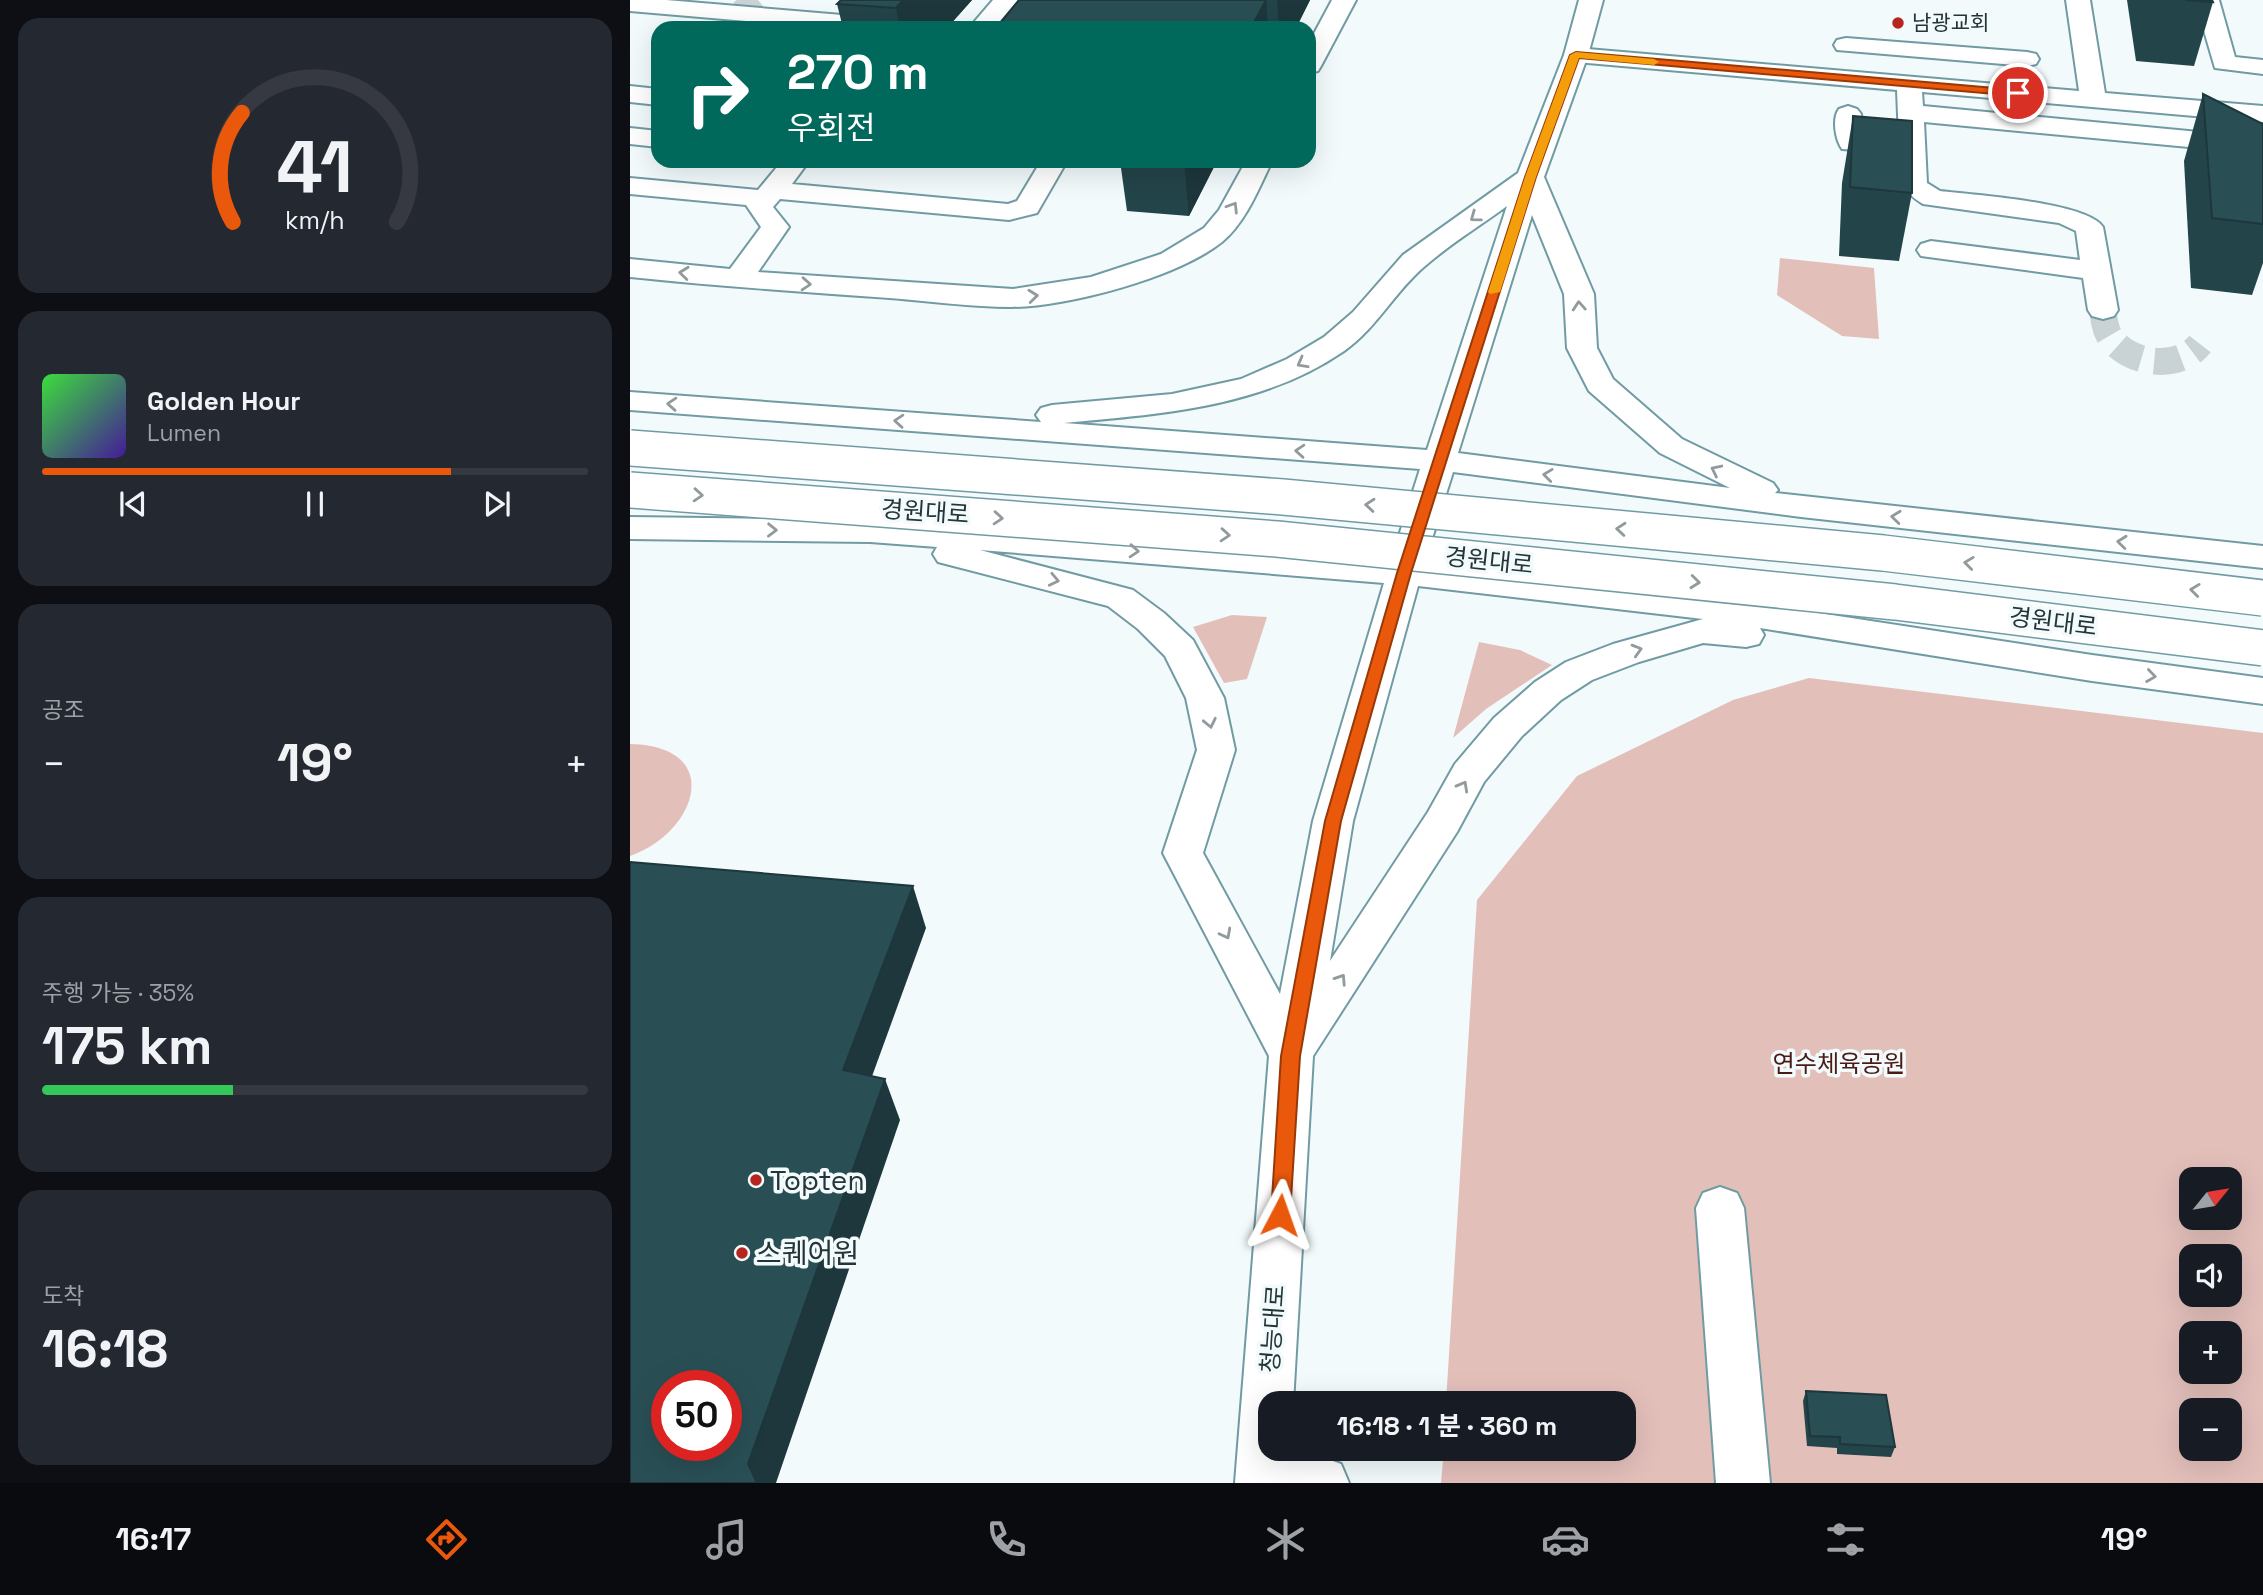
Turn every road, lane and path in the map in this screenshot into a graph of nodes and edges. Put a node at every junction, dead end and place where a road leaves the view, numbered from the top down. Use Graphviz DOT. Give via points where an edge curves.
graph roads {
  1 [pos="833,0"];
  2 [pos="1006,0"];
  3 [pos="1344,0"];
  4 [pos="1591,0"];
  5 [pos="2078,0"];
  6 [pos="2207,0"];
  7 [pos="630,4"];
  8 [pos="682,4"];
  9 [pos="813,19"];
  10 [pos="833,21"];
  11 [pos="987,21"];
  12 [pos="1846,45"];
  13 [pos="1920,52"];
  14 [pos="1316,53"];
  15 [pos="1576,55"];
  16 [pos="2027,59"];
  17 [pos="2263,67"];
  18 [pos="1914,84"];
  19 [pos="630,94"];
  20 [pos="651,96"];
  21 [pos="2093,99"];
  22 [pos="1910,113"];
  23 [pos="1848,114"];
  24 [pos="2263,114"];
  25 [pos="630,136"];
  26 [pos="651,138"];
  27 [pos="2263,146"];
  28 [pos="1912,147"];
  29 [pos="790,168"];
  30 [pos="1050,168"];
  31 [pos="1255,168"];
  32 [pos="1530,177"];
  33 [pos="630,186"];
  34 [pos="769,195"];
  35 [pos="1931,250"];
  36 [pos="630,268"];
  37 [pos="2096,271"];
  38 [pos="737,279"];
  39 [pos="2103,310"];
  40 [pos="630,401"];
  41 [pos="967,426"];
  42 [pos="630,448"];
  43 [pos="1441,461"];
  44 [pos="630,490"];
  45 [pos="1801,507"];
  46 [pos="630,528"];
  47 [pos="870,531"];
  48 [pos="2263,557"];
  49 [pos="1404,573"];
  50 [pos="2263,598"];
  51 [pos="2263,648"];
  52 [pos="2092,668"];
  53 [pos="2263,691"];
  54 [pos="1291,1056"];
  55 [pos="1720,1208"];
  56 [pos="1262,1481"];
  57 [pos="1322,1483"];
  58 [pos="1743,1483"];
  1 -- 9 [label="main road"];
  2 -- 11 [label="main road"];
  3 -- 14 [label="main road"];
  4 -- 15 [label="main road, 청능대로"];
  5 -- 21 [label="main road"];
  6 -- 17 [label="main road" via="2224,64"];
  7 -- 8 [label="main road"];
  8 -- 9 [label="main road"];
  9 -- 10 [label="main road"];
  12 -- 13 [label="main road"];
  13 -- 16 [label="main road"];
  13 -- 18 [label="main road"];
  15 -- 18 [label="main road"];
  15 -- 32 [label="main road, 청능대로"];
  18 -- 21 [label="main road"];
  18 -- 22 [label="main road"];
  19 -- 20 [label="main road"];
  21 -- 24 [label="main road"];
  22 -- 27 [label="main road"];
  22 -- 28 [label="main road"];
  23 -- 28 [label="main road" via="1851,153"];
  25 -- 26 [label="main road"];
  28 -- 37 [label="main road" via="1914,186 1933,198 2065,216 2088,228"];
  29 -- 34 [label="main road"];
  30 -- 34 [label="main road" via="1027,207 1009,212"];
  38 -- 31 [label="main road, one-way" via="1013,298 1107,282 1187,251 1216,233"];
  32 -- 41 [label="main road, one-way" via="1413,261 1364,318 1298,366 1252,386 1198,398"];
  32 -- 43 [label="main road, 청능대로"];
  45 -- 32 [label="main road, one-way" via="1671,446 1600,384 1582,348 1578,294"];
  33 -- 34 [label="main road"];
  34 -- 38 [label="main road" via="759,207 775,227"];
  35 -- 37 [label="main road"];
  38 -- 36 [label="main road, one-way"];
  37 -- 39 [label="main road"];
  41 -- 40 [label="main road, one-way"];
  43 -- 41 [label="main road, one-way"];
  50 -- 42 [label="main road, 경원대로, one-way, bridge" via="1883,553 1310,500"];
  45 -- 43 [label="main road, one-way"];
  43 -- 49 [label="main road, 청능대로"];
  44 -- 51 [label="main road, 경원대로, one-way, bridge" via="1277,539 1895,602"];
  48 -- 45 [label="main road, one-way"];
  46 -- 47 [label="main road, one-way"];
  47 -- 49 [label="main road, one-way"];
  47 -- 54 [label="main road, one-way" via="1120,598 1180,649 1205,698 1216,750 1183,853"];
  49 -- 52 [label="main road" via="1664,601"];
  49 -- 54 [label="main road, 청능대로" via="1333,821"];
  52 -- 53 [label="main road, one-way"];
  54 -- 52 [label="main road, one-way" via="1443,822 1469,774 1508,727 1579,671 1702,631"];
  54 -- 56 [label="main road, 청능대로"];
  55 -- 58 [label="main road"];
  56 -- 57 [label="main road"];
}
